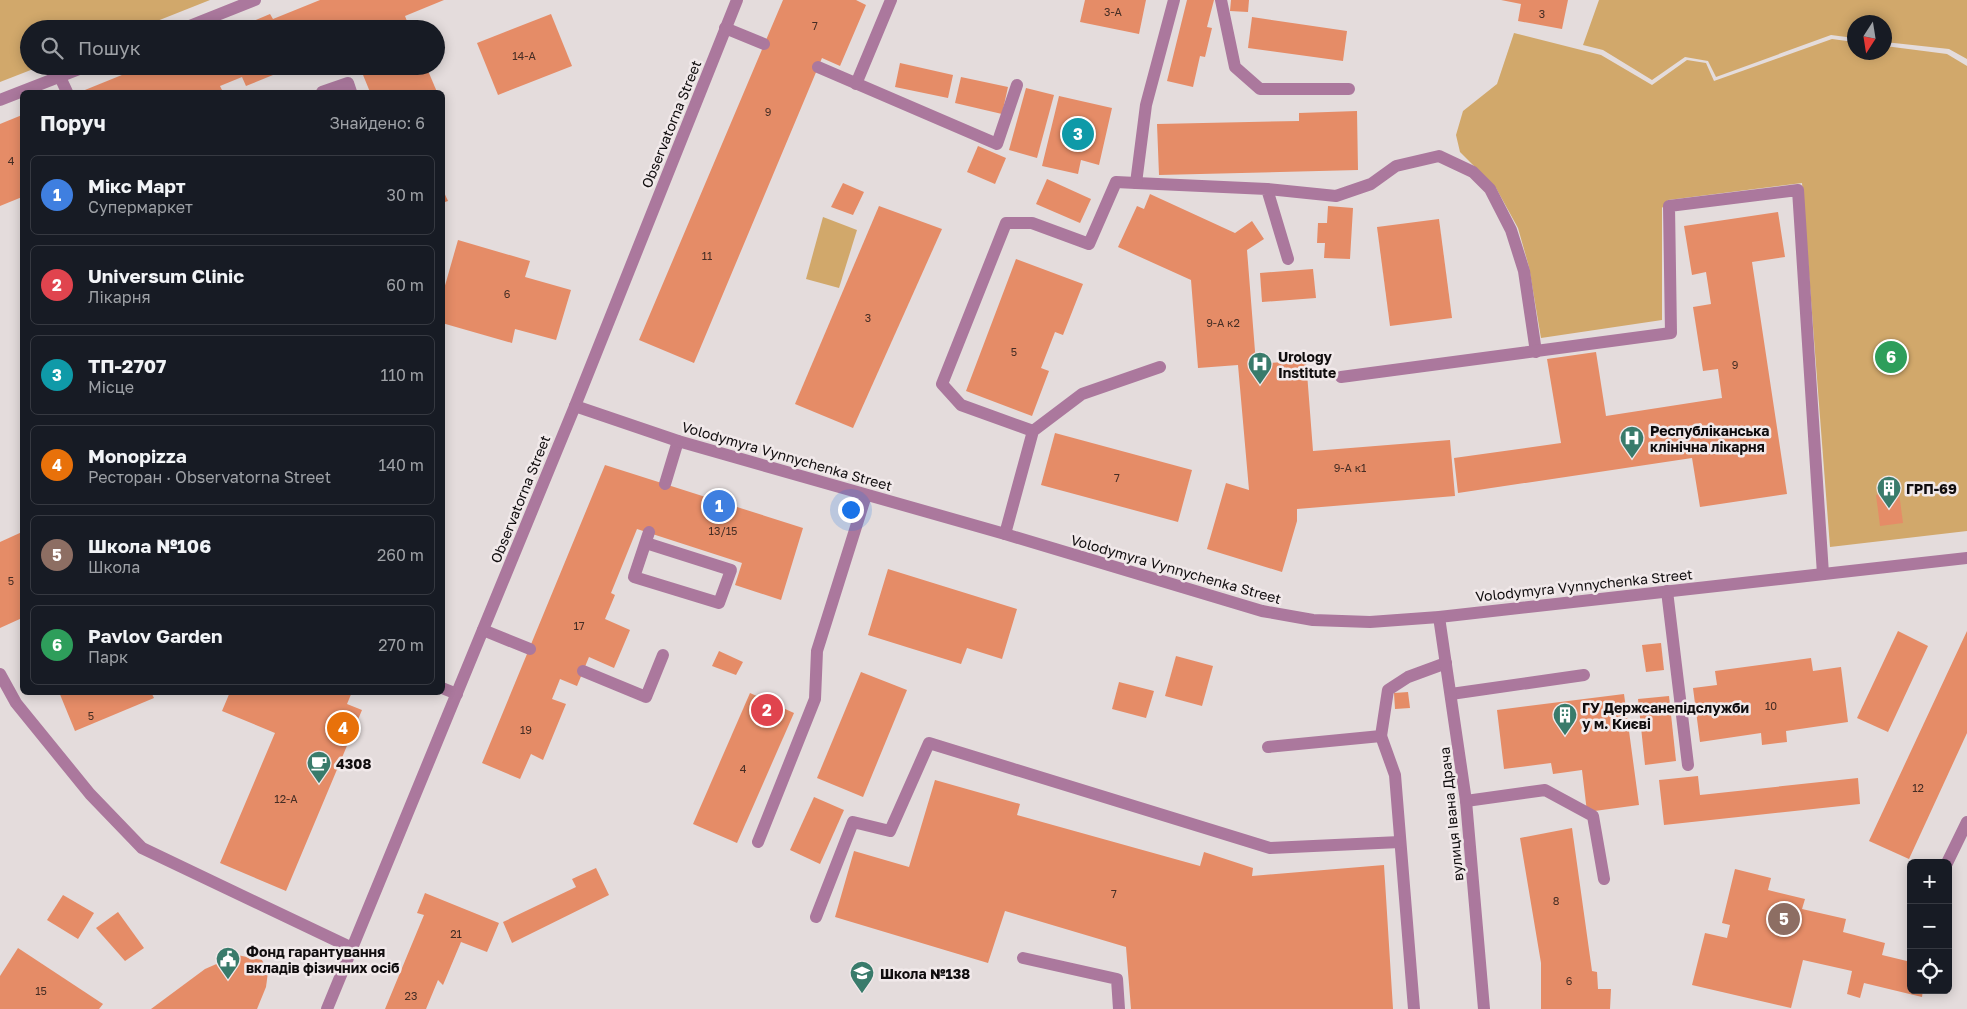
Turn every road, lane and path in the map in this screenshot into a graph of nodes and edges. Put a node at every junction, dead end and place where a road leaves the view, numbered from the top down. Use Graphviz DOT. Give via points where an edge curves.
graph roads {
  1 [pos="255,0"];
  2 [pos="737,0"];
  3 [pos="892,0"];
  4 [pos="1174,0"];
  5 [pos="1221,0"];
  6 [pos="205,20"];
  7 [pos="726,28"];
  8 [pos="764,44"];
  9 [pos="818,68"];
  10 [pos="65,75"];
  11 [pos="60,77"];
  12 [pos="856,84"];
  13 [pos="1017,85"];
  14 [pos="1349,89"];
  15 [pos="26,90"];
  16 [pos="66,90"];
  17 [pos="327,90"];
  18 [pos="350,90"];
  19 [pos="20,92"];
  20 [pos="0,100"];
  21 [pos="1136,183"];
  22 [pos="1267,189"];
  23 [pos="1288,259"];
  24 [pos="1536,352"];
  25 [pos="1160,367"];
  26 [pos="1341,377"];
  27 [pos="575,406"];
  28 [pos="1034,431"];
  29 [pos="678,440"];
  30 [pos="665,484"];
  31 [pos="866,495"];
  32 [pos="1005,534"];
  33 [pos="647,538"];
  34 [pos="1967,558"];
  35 [pos="1823,574"];
  36 [pos="1667,591"];
  37 [pos="1438,617"];
  38 [pos="483,630"];
  39 [pos="530,649"];
  40 [pos="664,656"];
  41 [pos="1446,663"];
  42 [pos="583,671"];
  43 [pos="0,674"];
  44 [pos="1584,675"];
  45 [pos="445,689"];
  46 [pos="456,694"];
  47 [pos="1451,694"];
  48 [pos="1381,736"];
  49 [pos="1268,747"];
  50 [pos="1688,765"];
  51 [pos="1466,801"];
  52 [pos="1967,822"];
  53 [pos="758,842"];
  54 [pos="1400,842"];
  55 [pos="1949,859"];
  56 [pos="1604,879"];
  57 [pos="816,917"];
  58 [pos="352,948"];
  59 [pos="1022,958"];
  60 [pos="328,1009"];
  61 [pos="1119,1009"];
  62 [pos="1414,1009"];
  63 [pos="1484,1009"];
  1 -- 6 [label="street"];
  2 -- 7 [label="street, Observatorna Street"];
  3 -- 12 [label="street"];
  4 -- 21 [label="street" via="1146,105"];
  5 -- 14 [label="street" via="1235,67 1260,89"];
  7 -- 8 [label="street"];
  7 -- 27 [label="street, Observatorna Street"];
  9 -- 12 [label="street"];
  10 -- 11 [label="street"];
  11 -- 15 [label="street"];
  11 -- 16 [label="street"];
  12 -- 13 [label="street" via="997,144"];
  17 -- 18 [label="street" via="348,82"];
  19 -- 20 [label="street"];
  21 -- 22 [label="street"];
  21 -- 28 [label="street" via="1116,182 1089,244 1032,224 1006,223 942,384 961,405"];
  22 -- 23 [label="street"];
  22 -- 24 [label="street" via="1336,196 1371,184 1396,166 1439,156 1473,172 1490,189 1511,230 1524,271"];
  24 -- 26 [label="street"];
  24 -- 35 [label="street" via="1672,333 1668,206 1798,190"];
  25 -- 28 [label="street" via="1082,394"];
  27 -- 29 [label="street, Volodymyra Vynnychenka Street"];
  27 -- 38 [label="street, Observatorna Street"];
  28 -- 32 [label="street"];
  29 -- 30 [label="street"];
  29 -- 31 [label="street, Volodymyra Vynnychenka Street"];
  31 -- 32 [label="street, Volodymyra Vynnychenka Street"];
  31 -- 53 [label="street" via="817,651 815,699"];
  32 -- 37 [label="street, Volodymyra Vynnychenka Street" via="1262,611 1314,620 1360,622"];
  33 -- 33 [label="street" via="731,570 719,603 634,577"];
  34 -- 35 [label="street, Volodymyra Vynnychenka Street"];
  35 -- 36 [label="street, Volodymyra Vynnychenka Street"];
  36 -- 37 [label="street, Volodymyra Vynnychenka Street"];
  36 -- 50 [label="street"];
  37 -- 41 [label="street, вулиця Івана Драча"];
  38 -- 39 [label="street"];
  38 -- 46 [label="street, Observatorna Street"];
  40 -- 42 [label="street" via="646,697"];
  41 -- 47 [label="street, вулиця Івана Драча"];
  41 -- 48 [label="street" via="1408,677 1388,690"];
  43 -- 58 [label="street" via="16,703 90,794 142,848"];
  44 -- 47 [label="street"];
  45 -- 46 [label="street"];
  46 -- 58 [label="street, Observatorna Street"];
  47 -- 51 [label="street, вулиця Івана Драча"];
  48 -- 49 [label="street"];
  48 -- 54 [label="street" via="1395,775"];
  51 -- 56 [label="street" via="1545,790 1585,812 1592,816"];
  51 -- 63 [label="street, вулиця Івана Драча"];
  52 -- 55 [label="street"];
  54 -- 57 [label="street" via="1270,848 929,743 890,831 853,822"];
  54 -- 62 [label="street"];
  58 -- 60 [label="street, Observatorna Street"];
  59 -- 61 [label="street" via="1117,979"];
}
